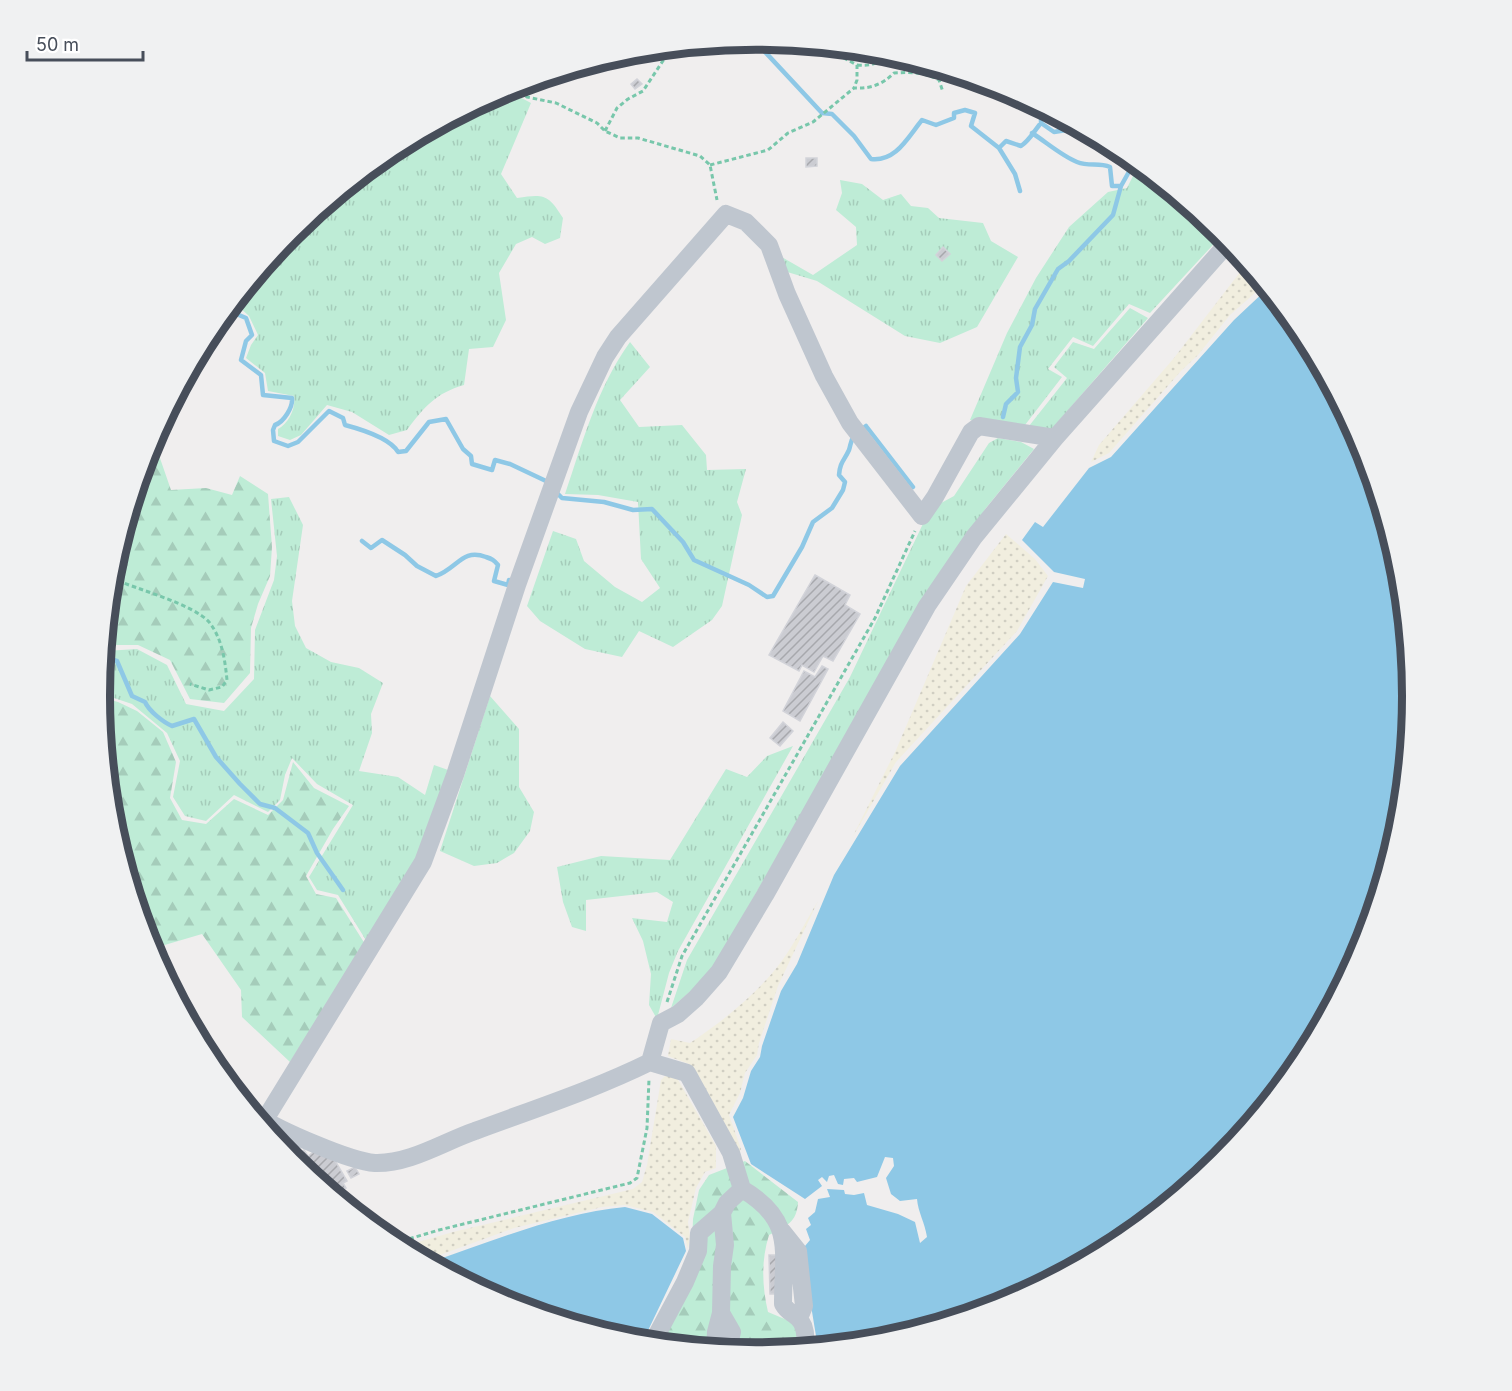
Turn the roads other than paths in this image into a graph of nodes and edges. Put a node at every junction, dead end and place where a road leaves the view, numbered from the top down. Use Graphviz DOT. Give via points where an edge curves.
graph roads {
  1 [pos="1223,249"];
  2 [pos="1055,438"];
  3 [pos="650,1062"];
  4 [pos="264,1114"];
  5 [pos="274,1125"];
  6 [pos="742,1189"];
  7 [pos="722,1213"];
  8 [pos="721,1313"];
  9 [pos="657,1334"];
  10 [pos="806,1339"];
  11 [pos="715,1340"];
  12 [pos="730,1341"];
  1 -- 2 [label="street"];
  2 -- 3 [label="street" via="975,537 927,606 719,972 678,1014 661,1023"];
  2 -- 4 [label="street" via="979,426 970,432 922,516 850,423 824,376 769,245 746,222 726,214 605,357 579,412 423,862"];
  3 -- 5 [label="street" via="611,1081 410,1158 377,1163 359,1160"];
  3 -- 6 [label="street" via="687,1073 730,1153"];
  6 -- 7 [label="street"];
  6 -- 10 [label="street" via="758,1198 782,1231 783,1304 799,1318"];
  7 -- 8 [label="street" via="725,1245"];
  7 -- 9 [label="street" via="699,1233 698,1251"];
  8 -- 11 [label="street"];
  8 -- 12 [label="street" via="732,1332"];
}
